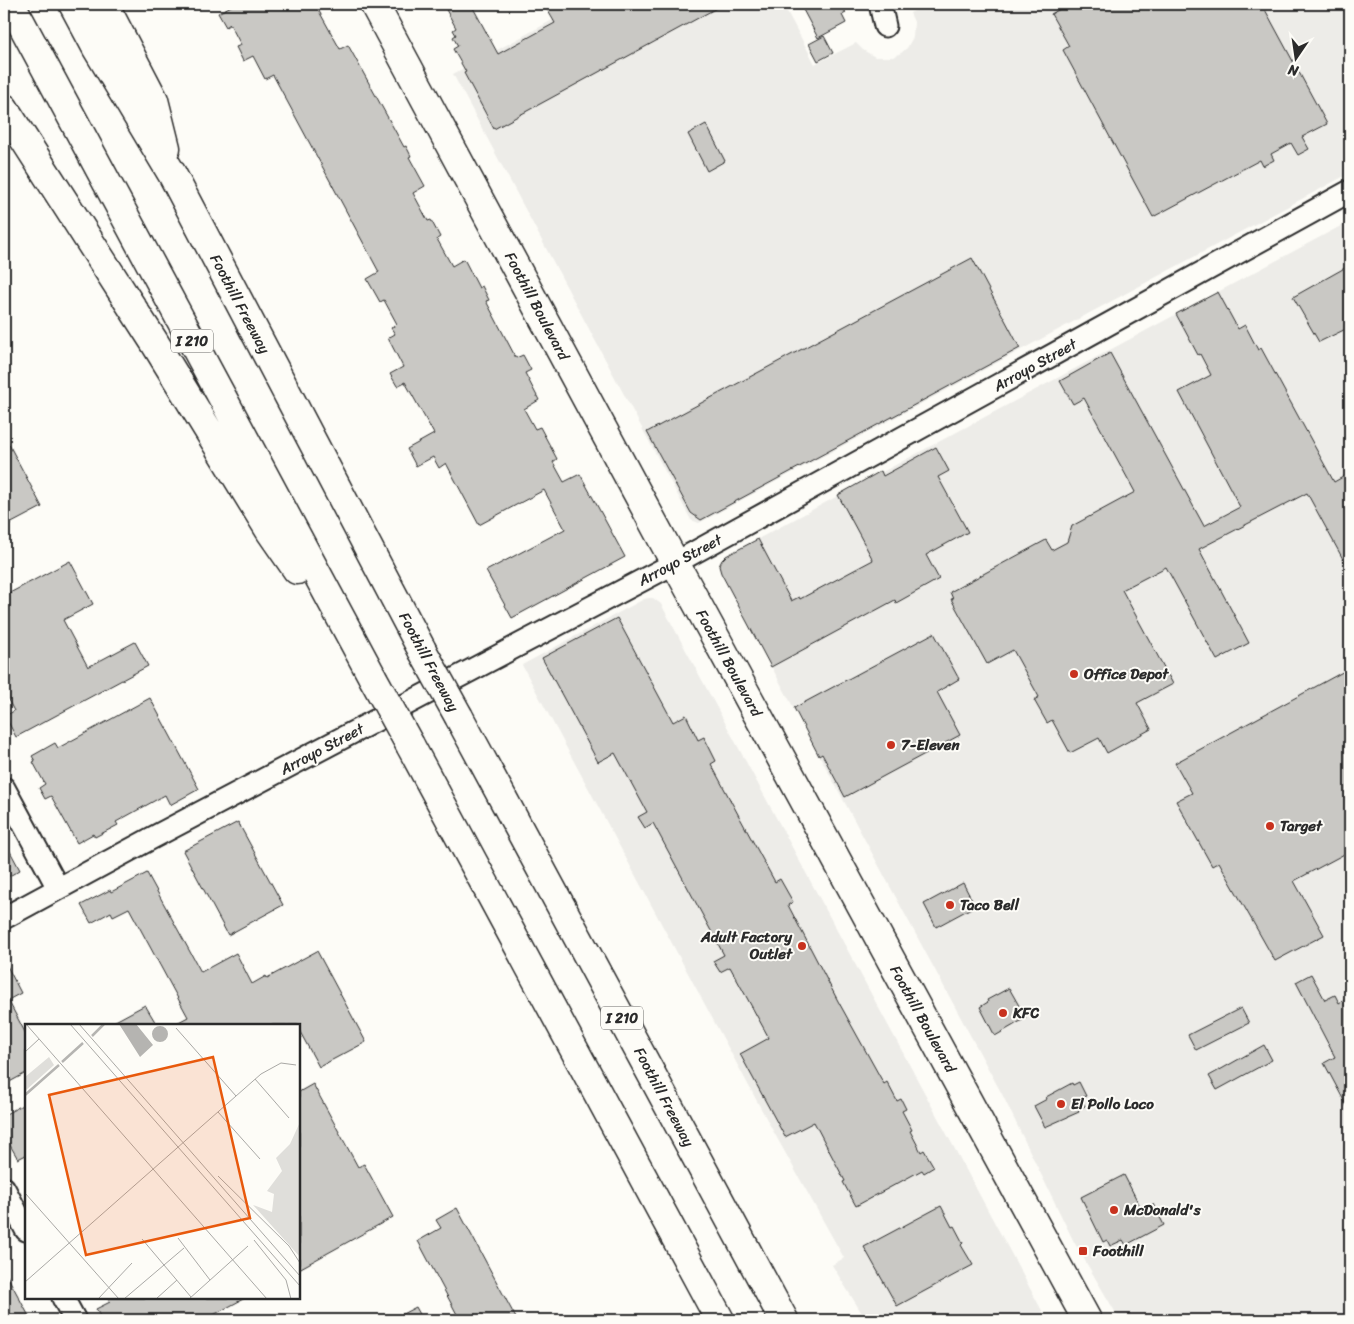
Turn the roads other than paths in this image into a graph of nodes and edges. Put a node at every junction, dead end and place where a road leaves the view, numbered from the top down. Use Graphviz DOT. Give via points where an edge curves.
graph roads {
  1 [pos="11,4"];
  2 [pos="73,4"];
  3 [pos="104,4"];
  4 [pos="374,4"];
  5 [pos="880,4"];
  6 [pos="884,26"];
  7 [pos="4,108"];
  8 [pos="172,174"];
  9 [pos="1350,191"];
  10 [pos="675,563"];
  11 [pos="372,678"];
  12 [pos="4,788"];
  13 [pos="58,888"];
  14 [pos="4,918"];
  15 [pos="4,1188"];
  16 [pos="25,1228"];
  17 [pos="64,1299"];
  18 [pos="75,1320"];
  19 [pos="720,1320"];
  20 [pos="784,1320"];
  21 [pos="1088,1320"];
  1 -- 11 [label="main road, I 210"];
  2 -- 8 [label="main road, Foothill Freeway / I 210"];
  3 -- 8 [label="main road" via="154,100"];
  4 -- 10 [label="main road, Foothill Boulevard"];
  5 -- 6 [label="street"];
  7 -- 11 [label="main road" via="270,531"];
  8 -- 20 [label="main road, Foothill Freeway / I 210, bridge" via="422,650"];
  9 -- 10 [label="street, Arroyo Street"];
  10 -- 13 [label="street, Arroyo Street"];
  10 -- 21 [label="main road, Foothill Boulevard"];
  11 -- 19 [label="main road, I 210, bridge"];
  12 -- 13 [label="street"];
  13 -- 14 [label="street, Arroyo Street"];
  15 -- 16 [label="street"];
  17 -- 18 [label="street"];
}
